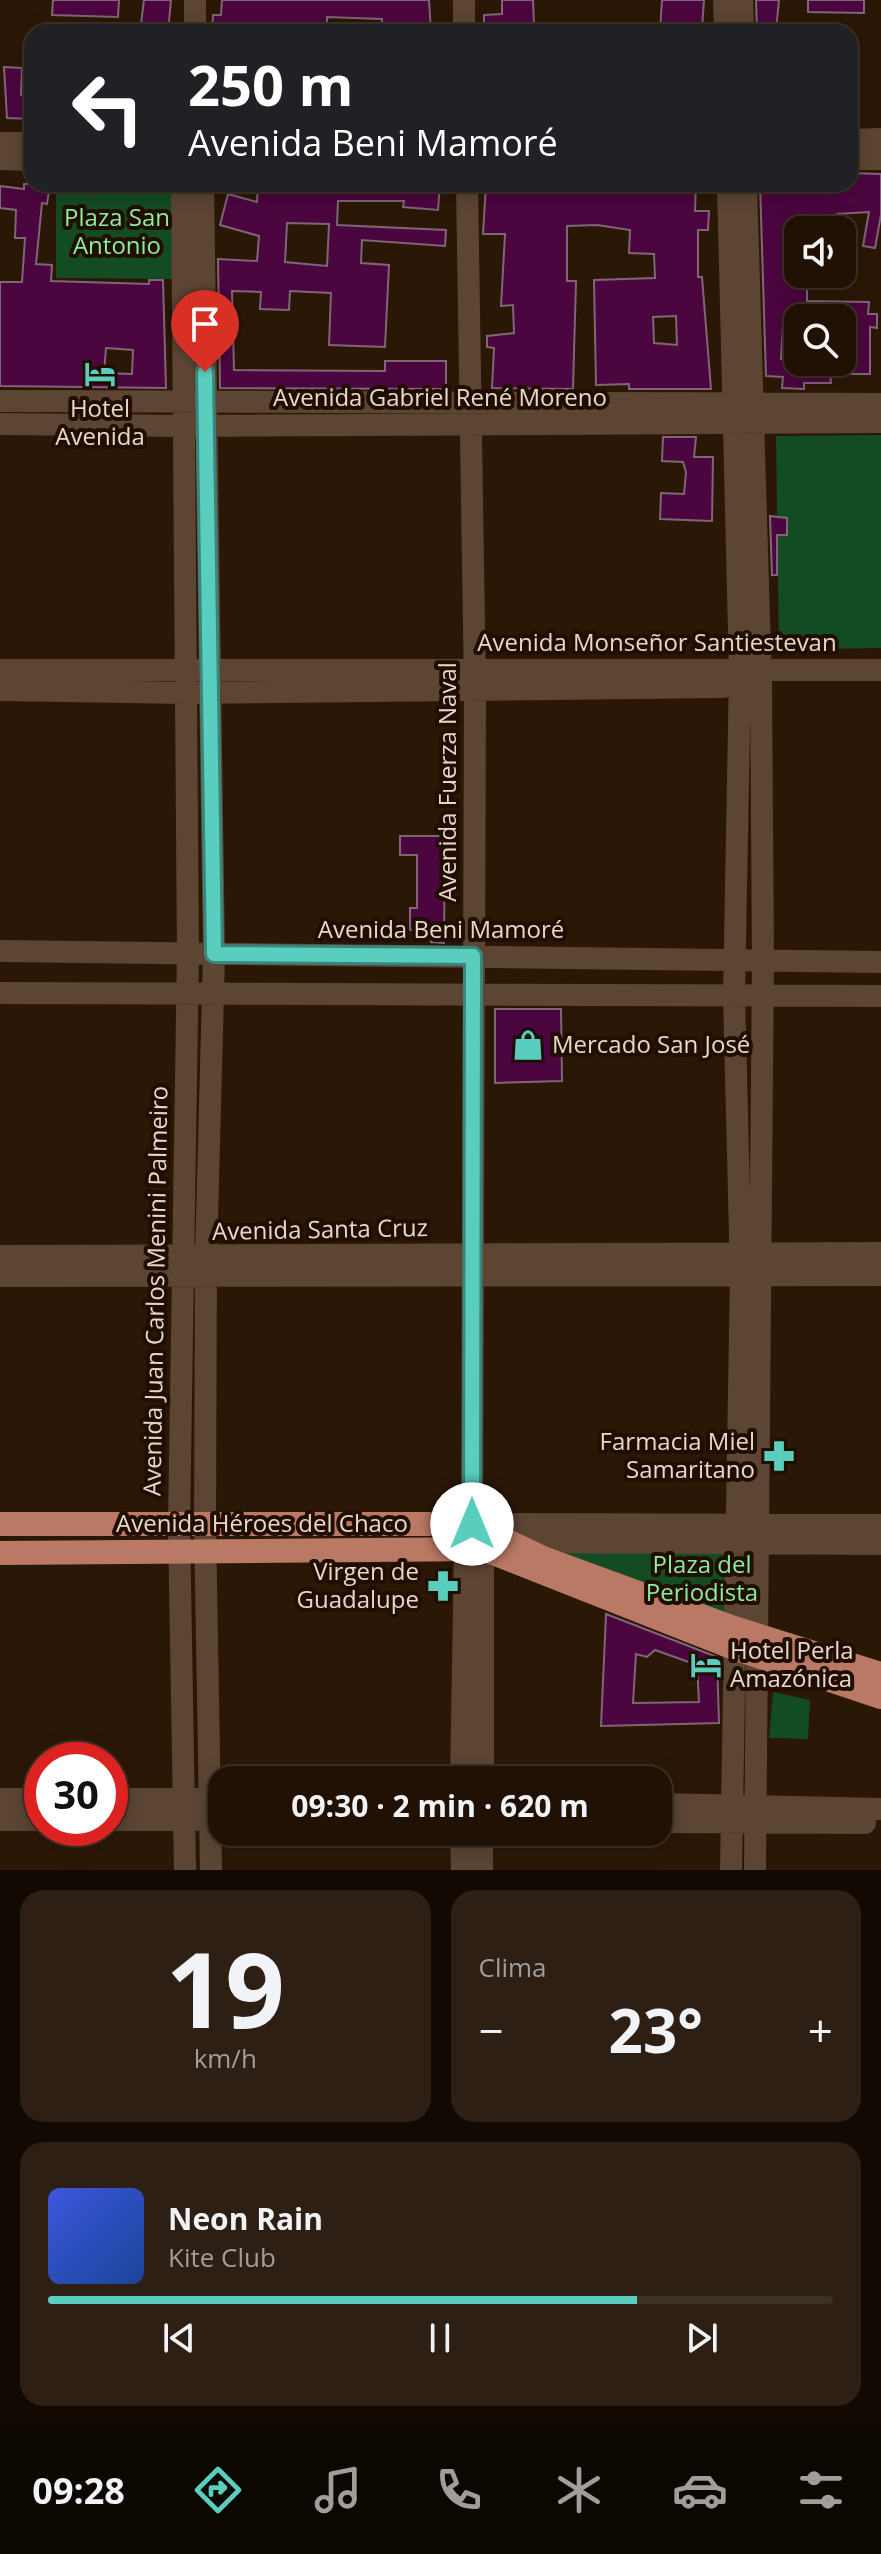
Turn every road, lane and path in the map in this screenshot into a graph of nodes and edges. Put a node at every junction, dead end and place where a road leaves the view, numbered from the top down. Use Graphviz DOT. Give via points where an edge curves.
graph roads {
  1 [pos="195,0"];
  2 [pos="464,0"];
  3 [pos="724,0"];
  4 [pos="742,0"];
  5 [pos="195,24"];
  6 [pos="464,24"];
  7 [pos="725,24"];
  8 [pos="743,24"];
  9 [pos="881,139"];
  10 [pos="858,140"];
  11 [pos="0,143"];
  12 [pos="24,143"];
  13 [pos="0,159"];
  14 [pos="858,159"];
  15 [pos="881,159"];
  16 [pos="24,160"];
  17 [pos="182,192"];
  18 [pos="203,192"];
  19 [pos="467,192"];
  20 [pos="728,192"];
  21 [pos="746,192"];
  22 [pos="0,401"];
  23 [pos="881,404"];
  24 [pos="742,413"];
  25 [pos="471,414"];
  26 [pos="196,415"];
  27 [pos="881,422"];
  28 [pos="0,424"];
  29 [pos="199,669"];
  30 [pos="0,670"];
  31 [pos="881,670"];
  32 [pos="475,679"];
  33 [pos="750,679"];
  34 [pos="881,684"];
  35 [pos="0,690"];
  36 [pos="199,692"];
  37 [pos="0,951"];
  38 [pos="188,953"];
  39 [pos="214,954"];
  40 [pos="473,956"];
  41 [pos="763,959"];
  42 [pos="735,960"];
  43 [pos="881,962"];
  44 [pos="0,993"];
  45 [pos="186,993"];
  46 [pos="214,993"];
  47 [pos="474,994"];
  48 [pos="763,995"];
  49 [pos="734,996"];
  50 [pos="881,996"];
  51 [pos="881,1253"];
  52 [pos="0,1256"];
  53 [pos="473,1264"];
  54 [pos="750,1264"];
  55 [pos="195,1266"];
  56 [pos="881,1275"];
  57 [pos="0,1276"];
  58 [pos="0,1524"];
  59 [pos="472,1524"];
  60 [pos="179,1525"];
  61 [pos="205,1525"];
  62 [pos="881,1525"];
  63 [pos="749,1535"];
  64 [pos="881,1544"];
  65 [pos="484,1546"];
  66 [pos="179,1552"];
  67 [pos="205,1552"];
  68 [pos="0,1553"];
  69 [pos="745,1641"];
  70 [pos="881,1674"];
  71 [pos="881,1697"];
  72 [pos="214,1766"];
  73 [pos="462,1766"];
  74 [pos="483,1766"];
  75 [pos="0,1799"];
  76 [pos="24,1799"];
  77 [pos="128,1801"];
  78 [pos="672,1806"];
  79 [pos="183,1809"];
  80 [pos="881,1809"];
  81 [pos="208,1810"];
  82 [pos="730,1812"];
  83 [pos="754,1812"];
  84 [pos="128,1817"];
  85 [pos="0,1820"];
  86 [pos="24,1820"];
  87 [pos="672,1820"];
  88 [pos="881,1824"];
  89 [pos="213,1846"];
  90 [pos="461,1846"];
  91 [pos="482,1846"];
  92 [pos="185,1870"];
  93 [pos="211,1870"];
  94 [pos="462,1870"];
  95 [pos="482,1870"];
  96 [pos="731,1870"];
  97 [pos="755,1870"];
  1 -- 5 [label="street"];
  2 -- 6 [label="street"];
  3 -- 7 [label="street"];
  4 -- 8 [label="street"];
  9 -- 10 [label="street"];
  11 -- 12 [label="street"];
  13 -- 16 [label="street"];
  14 -- 15 [label="street"];
  17 -- 26 [label="street"];
  18 -- 26 [label="street"];
  19 -- 25 [label="street, Avenida Fuerza Naval"];
  20 -- 24 [label="street"];
  21 -- 24 [label="street"];
  22 -- 26 [label="street, Avenida Gabriel René Moreno"];
  23 -- 24 [label="street, Avenida Gabriel René Moreno"];
  24 -- 25 [label="street, Avenida Gabriel René Moreno"];
  24 -- 27 [label="street, Avenida Gabriel René Moreno"];
  24 -- 33 [label="street"];
  25 -- 26 [label="street, Avenida Gabriel René Moreno"];
  25 -- 32 [label="street, Avenida Fuerza Naval"];
  26 -- 28 [label="street, Avenida Gabriel René Moreno"];
  26 -- 29 [label="street"];
  29 -- 30 [label="street, Avenida Monseñor Santiestevan"];
  29 -- 32 [label="street, Avenida Monseñor Santiestevan"];
  29 -- 36 [label="street"];
  31 -- 33 [label="street, Avenida Monseñor Santiestevan"];
  32 -- 33 [label="street, Avenida Monseñor Santiestevan"];
  32 -- 36 [label="street, Avenida Monseñor Santiestevan"];
  32 -- 40 [label="street, Avenida Fuerza Naval"];
  33 -- 34 [label="street, Avenida Monseñor Santiestevan"];
  33 -- 41 [label="street"];
  33 -- 42 [label="street"];
  35 -- 36 [label="street, Avenida Monseñor Santiestevan"];
  36 -- 38 [label="street, Avenida Juan Carlos Menini Palmeiro"];
  36 -- 39 [label="street, Avenida Juan Carlos Menini Palmeiro"];
  37 -- 38 [label="street, Avenida Beni Mamoré"];
  38 -- 39 [label="street, Avenida Beni Mamoré"];
  38 -- 45 [label="street, Avenida Juan Carlos Menini Palmeiro"];
  39 -- 40 [label="street, Avenida Beni Mamoré"];
  39 -- 46 [label="street, Avenida Juan Carlos Menini Palmeiro"];
  40 -- 42 [label="street, Avenida Beni Mamoré"];
  40 -- 47 [label="street, Avenida Fuerza Naval"];
  41 -- 42 [label="street, Avenida Beni Mamoré"];
  41 -- 43 [label="street, Avenida Beni Mamoré"];
  41 -- 48 [label="street"];
  42 -- 49 [label="street"];
  44 -- 45 [label="street"];
  45 -- 46 [label="street"];
  45 -- 55 [label="street, Avenida Juan Carlos Menini Palmeiro"];
  46 -- 47 [label="street"];
  46 -- 55 [label="street, Avenida Juan Carlos Menini Palmeiro"];
  47 -- 49 [label="street"];
  47 -- 53 [label="street, Avenida Fuerza Naval"];
  48 -- 49 [label="street"];
  48 -- 50 [label="street"];
  48 -- 54 [label="street"];
  49 -- 54 [label="street"];
  51 -- 54 [label="street, Avenida Santa Cruz"];
  52 -- 55 [label="street, Avenida Santa Cruz"];
  53 -- 54 [label="street, Avenida Santa Cruz"];
  53 -- 55 [label="street, Avenida Santa Cruz"];
  53 -- 59 [label="street, Avenida Fuerza Naval"];
  54 -- 56 [label="street, Avenida Santa Cruz"];
  54 -- 63 [label="street"];
  55 -- 57 [label="street, Avenida Santa Cruz"];
  55 -- 60 [label="street, Avenida Juan Carlos Menini Palmeiro"];
  55 -- 61 [label="street, Avenida Juan Carlos Menini Palmeiro"];
  58 -- 60 [label="main road, Avenida Héroes del Chaco"];
  59 -- 61 [label="main road, Avenida Héroes del Chaco"];
  59 -- 63 [label="street"];
  59 -- 65 [label="main road, Avenida Héroes del Chaco"];
  59 -- 65 [label="street, Avenida Fuerza Naval"];
  60 -- 61 [label="main road, Avenida Héroes del Chaco"];
  60 -- 66 [label="street, Avenida Juan Carlos Menini Palmeiro"];
  61 -- 67 [label="street, Avenida Juan Carlos Menini Palmeiro"];
  62 -- 63 [label="street"];
  63 -- 64 [label="street"];
  63 -- 65 [label="street"];
  63 -- 69 [label="street"];
  65 -- 67 [label="main road, Avenida Héroes del Chaco"];
  65 -- 69 [label="main road, Avenida Héroes del Chaco"];
  65 -- 73 [label="street, Avenida Fuerza Naval"];
  65 -- 74 [label="street, Avenida Fuerza Naval"];
  66 -- 67 [label="main road, Avenida Héroes del Chaco"];
  66 -- 68 [label="main road, Avenida Héroes del Chaco"];
  66 -- 79 [label="street, Avenida Juan Carlos Menini Palmeiro"];
  67 -- 72 [label="street, Avenida Juan Carlos Menini Palmeiro"];
  69 -- 70 [label="main road, Avenida Héroes del Chaco"];
  69 -- 71 [label="main road, Avenida Héroes del Chaco"];
  69 -- 82 [label="street"];
  69 -- 83 [label="street"];
  75 -- 76 [label="street"];
  77 -- 79 [label="street"];
  78 -- 82 [label="street"];
  79 -- 81 [label="street"];
  79 -- 84 [label="street"];
  79 -- 92 [label="street, Avenida Juan Carlos Menini Palmeiro"];
  80 -- 83 [label="street"];
  82 -- 83 [label="street"];
  82 -- 87 [label="street"];
  82 -- 96 [label="street"];
  83 -- 88 [label="street"];
  83 -- 97 [label="street"];
  85 -- 86 [label="street"];
  89 -- 93 [label="street, Avenida Juan Carlos Menini Palmeiro"];
  90 -- 94 [label="street"];
  91 -- 95 [label="street"];
}
